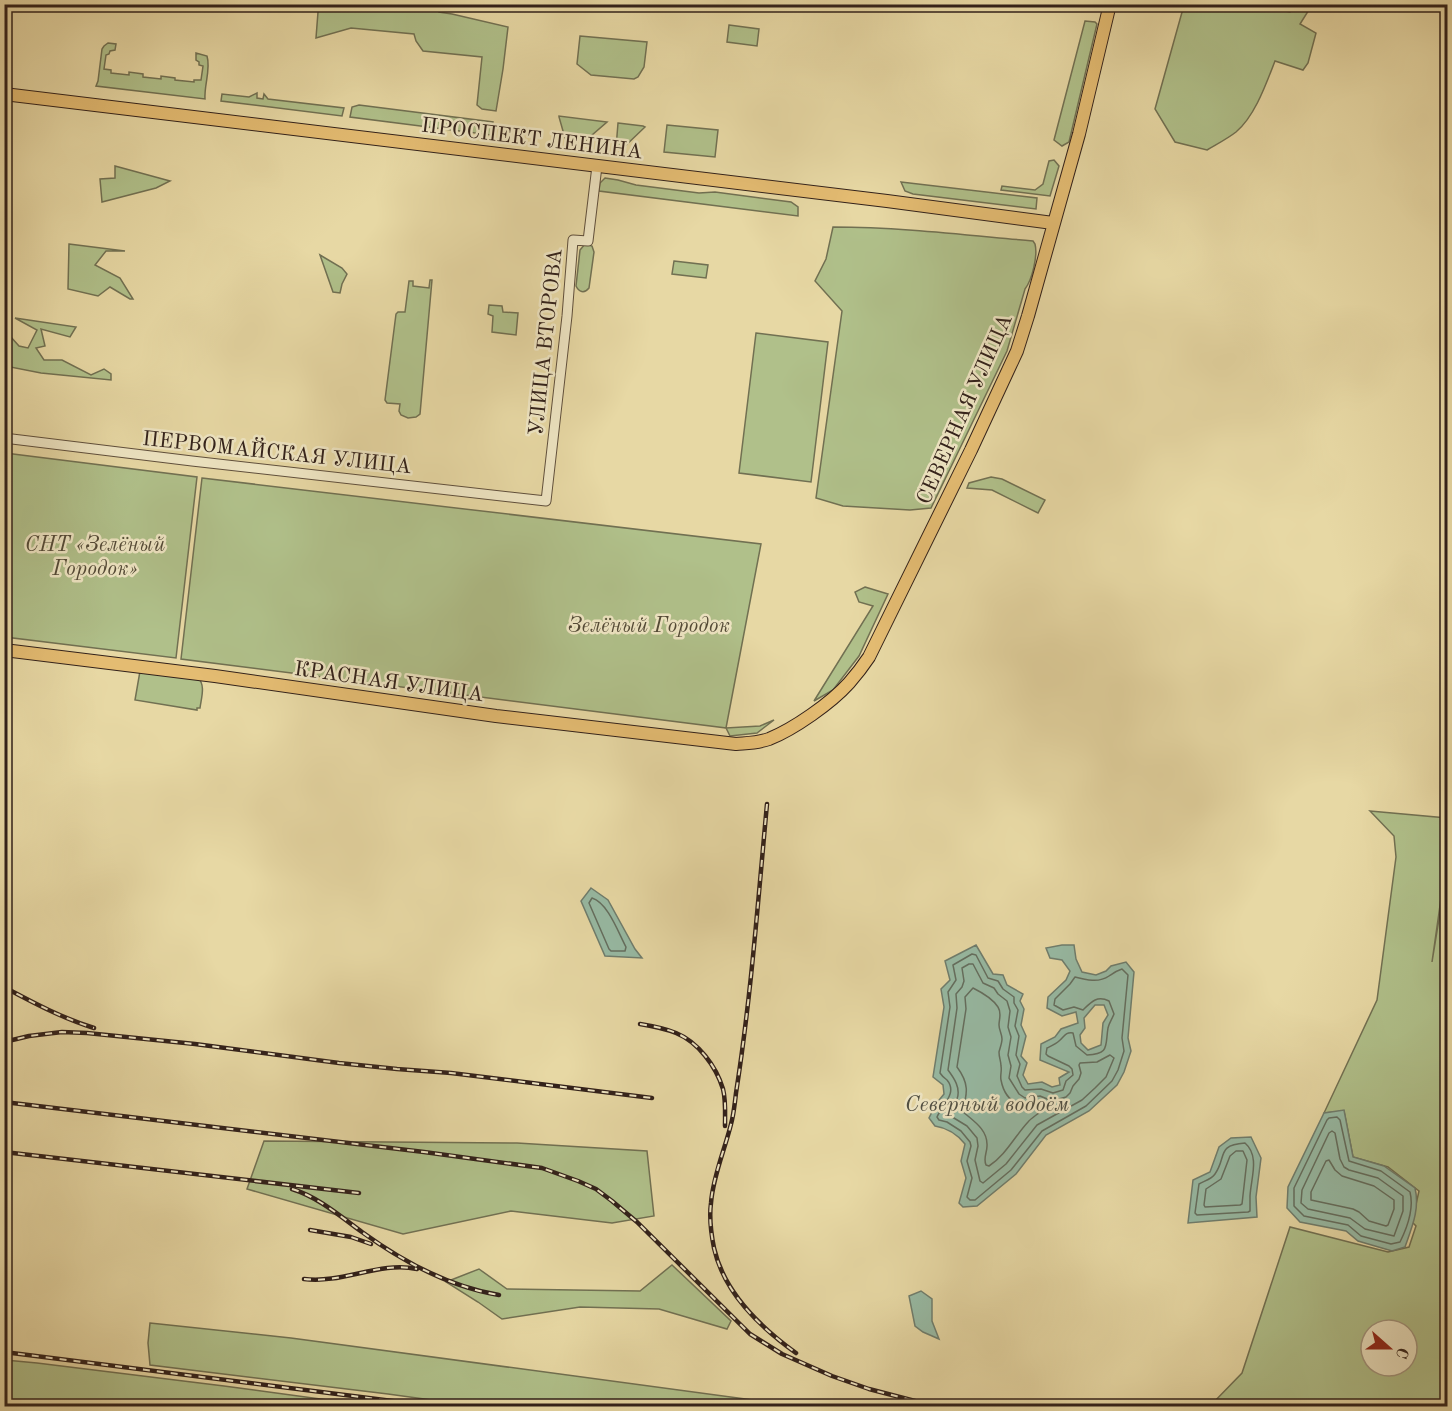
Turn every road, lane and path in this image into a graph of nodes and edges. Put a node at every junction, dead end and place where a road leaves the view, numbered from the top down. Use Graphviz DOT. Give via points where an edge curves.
graph roads {
  1 [pos="1110,4"];
  2 [pos="4,94"];
  3 [pos="597,166"];
  4 [pos="1053,224"];
  5 [pos="4,438"];
  6 [pos="546,501"];
  7 [pos="4,650"];
  8 [pos="768,739"];
  1 -- 4 [label="main road, СЕВЕРНАЯ УЛИЦА"];
  2 -- 3 [label="main road, ПРОСПЕКТ ЛЕНИНА"];
  3 -- 4 [label="main road, ПРОСПЕКТ ЛЕНИНА"];
  3 -- 6 [label="street, УЛИЦА ВТОРОВА" via="588,241 573,240"];
  4 -- 8 [label="main road, СЕВЕРНАЯ УЛИЦА" via="1011,364 873,650 849,684 824,706"];
  5 -- 6 [label="street, ПЕРВОМАЙСКАЯ УЛИЦА"];
  7 -- 8 [label="main road, КРАСНАЯ УЛИЦА" via="736,744"];
}
